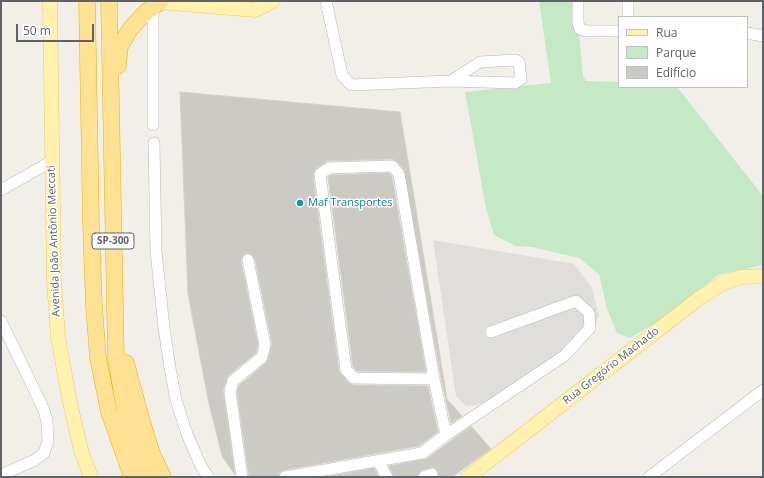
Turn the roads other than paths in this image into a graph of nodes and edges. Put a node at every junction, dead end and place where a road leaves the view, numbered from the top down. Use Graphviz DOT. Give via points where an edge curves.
graph roads {
  1 [pos="50,1"];
  2 [pos="87,1"];
  3 [pos="108,1"];
  4 [pos="273,1"];
  5 [pos="326,1"];
  6 [pos="578,1"];
  7 [pos="628,1"];
  8 [pos="158,4"];
  9 [pos="628,16"];
  10 [pos="618,31"];
  11 [pos="748,33"];
  12 [pos="763,36"];
  13 [pos="451,81"];
  14 [pos="153,125"];
  15 [pos="154,143"];
  16 [pos="111,151"];
  17 [pos="52,161"];
  18 [pos="1,190"];
  19 [pos="248,260"];
  20 [pos="763,276"];
  21 [pos="116,310"];
  22 [pos="1,321"];
  23 [pos="491,332"];
  24 [pos="434,379"];
  25 [pos="763,390"];
  26 [pos="446,435"];
  27 [pos="378,461"];
  28 [pos="344,472"];
  29 [pos="1,475"];
  30 [pos="301,476"];
  31 [pos="91,477"];
  32 [pos="132,477"];
  33 [pos="148,477"];
  34 [pos="163,477"];
  35 [pos="208,477"];
  36 [pos="242,477"];
  37 [pos="285,477"];
  38 [pos="387,477"];
  39 [pos="468,477"];
  40 [pos="649,477"];
  1 -- 17 [label="main road, Avenida João Antônio Meccati"];
  2 -- 32 [label="highway, SP-300" via="91,224 98,358 108,412"];
  3 -- 16 [label="highway, SP-300"];
  4 -- 8 [label="main road" via="255,10"];
  5 -- 13 [label="street" via="342,75 351,85"];
  6 -- 10 [label="street" via="580,29"];
  7 -- 9 [label="street"];
  8 -- 14 [label="street"];
  8 -- 16 [label="highway" via="131,28 120,46"];
  11 -- 12 [label="street"];
  13 -- 13 [label="street" via="515,83 521,79 519,62 480,62"];
  15 -- 35 [label="street" via="156,251 170,368 176,400 187,434"];
  16 -- 21 [label="highway, SP-300"];
  17 -- 18 [label="street"];
  17 -- 31 [label="main road, Avenida João Antônio Meccati" via="54,282 58,337 82,454"];
  19 -- 36 [label="street" via="264,345 262,357 233,381 230,392"];
  20 -- 39 [label="main road, Rua Gregório Machado" via="741,277 723,283 698,299"];
  21 -- 33 [label="highway, SP-300" via="116,359 125,409 136,450"];
  21 -- 34 [label="highway" via="125,359 141,418 152,454"];
  22 -- 29 [label="street" via="44,410 48,440 44,453 39,457"];
  23 -- 26 [label="street" via="576,302 589,314 590,328 564,356"];
  24 -- 24 [label="street" via="399,174 392,166 329,168 320,174 346,370 354,378"];
  24 -- 26 [label="street"];
  25 -- 40 [label="street"];
  26 -- 27 [label="street" via="422,453"];
  27 -- 28 [label="street"];
  27 -- 38 [label="street"];
  28 -- 30 [label="street"];
  30 -- 37 [label="street"];
}
